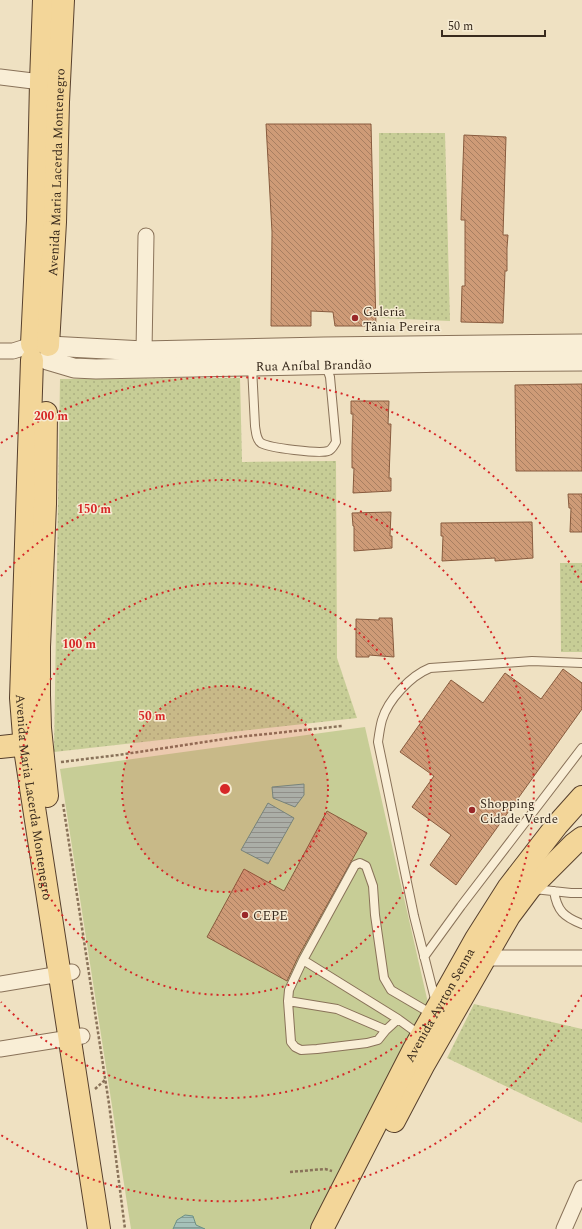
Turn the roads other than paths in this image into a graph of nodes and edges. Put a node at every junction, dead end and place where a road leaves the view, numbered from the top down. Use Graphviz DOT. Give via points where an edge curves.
graph roads {
  1 [pos="44,0"];
  2 [pos="63,0"];
  3 [pos="0,77"];
  4 [pos="40,82"];
  5 [pos="146,236"];
  6 [pos="582,344"];
  7 [pos="144,351"];
  8 [pos="33,352"];
  9 [pos="549,353"];
  10 [pos="582,361"];
  11 [pos="326,366"];
  12 [pos="252,367"];
  13 [pos="582,663"];
  14 [pos="33,743"];
  15 [pos="0,747"];
  16 [pos="582,748"];
  17 [pos="582,797"];
  18 [pos="582,838"];
  19 [pos="530,888"];
  20 [pos="554,891"];
  21 [pos="582,893"];
  22 [pos="582,924"];
  23 [pos="424,957"];
  24 [pos="484,958"];
  25 [pos="582,958"];
  26 [pos="303,960"];
  27 [pos="65,974"];
  28 [pos="0,984"];
  29 [pos="288,1000"];
  30 [pos="435,1011"];
  31 [pos="398,1019"];
  32 [pos="386,1030"];
  33 [pos="76,1036"];
  34 [pos="421,1036"];
  35 [pos="0,1049"];
  36 [pos="582,1188"];
  37 [pos="99,1229"];
  38 [pos="111,1229"];
  39 [pos="322,1229"];
  40 [pos="339,1229"];
  41 [pos="564,1229"];
  1 -- 4 [label="main road, Avenida Maria Lacerda Montenegro"];
  2 -- 8 [label="main road, Avenida Maria Lacerda Montenegro" via="56,222"];
  3 -- 4 [label="street"];
  4 -- 8 [label="main road, Avenida Maria Lacerda Montenegro" via="40,168"];
  5 -- 7 [label="street"];
  6 -- 9 [label="street, Rua Aníbal Brandão"];
  7 -- 8 [label="street, Rua Aníbal Brandão"];
  7 -- 9 [label="street, Rua Aníbal Brandão"];
  8 -- 12 [label="street, Rua Aníbal Brandão" via="74,368 96,370"];
  8 -- 14 [label="main road, Avenida Maria Lacerda Montenegro" via="45,504 39,712"];
  9 -- 10 [label="street, Rua Aníbal Brandão"];
  9 -- 11 [label="street, Rua Aníbal Brandão" via="450,362"];
  11 -- 12 [label="street, Rua Aníbal Brandão"];
  11 -- 12 [label="lane" via="330,377 336,442 328,451 289,450 260,442 255,426"];
  13 -- 23 [label="lane" via="532,661 430,668 404,685 382,720 378,742"];
  14 -- 15 [label="main road"];
  14 -- 27 [label="main road, Avenida Maria Lacerda Montenegro" via="50,817"];
  16 -- 23 [label="lane"];
  17 -- 30 [label="main road, Avenida Ayrton Senna" via="509,887"];
  18 -- 19 [label="main road, Avenida Ayrton Senna"];
  19 -- 20 [label="lane"];
  19 -- 24 [label="main road, Avenida Ayrton Senna" via="509,916"];
  20 -- 21 [label="lane"];
  20 -- 22 [label="lane" via="560,911 566,917"];
  23 -- 30 [label="lane"];
  24 -- 25 [label="street"];
  24 -- 40 [label="main road, Avenida Ayrton Senna" via="424,1064"];
  26 -- 29 [label="lane" via="289,990"];
  26 -- 30 [label="lane" via="355,865 360,863 366,866 373,886 380,958 386,984 391,990"];
  26 -- 31 [label="lane"];
  27 -- 28 [label="street"];
  27 -- 33 [label="main road, Avenida Maria Lacerda Montenegro"];
  29 -- 32 [label="lane" via="337,1009"];
  29 -- 32 [label="lane" via="291,1042 301,1050 367,1043 378,1040"];
  30 -- 34 [label="main road, Avenida Ayrton Senna"];
  31 -- 32 [label="lane"];
  31 -- 34 [label="lane"];
  33 -- 35 [label="street"];
  33 -- 37 [label="main road, Avenida Maria Lacerda Montenegro"];
  33 -- 38 [label="main road, Avenida Maria Lacerda Montenegro" via="98,1086"];
  34 -- 39 [label="main road, Avenida Ayrton Senna"];
  36 -- 41 [label="street"];
}
